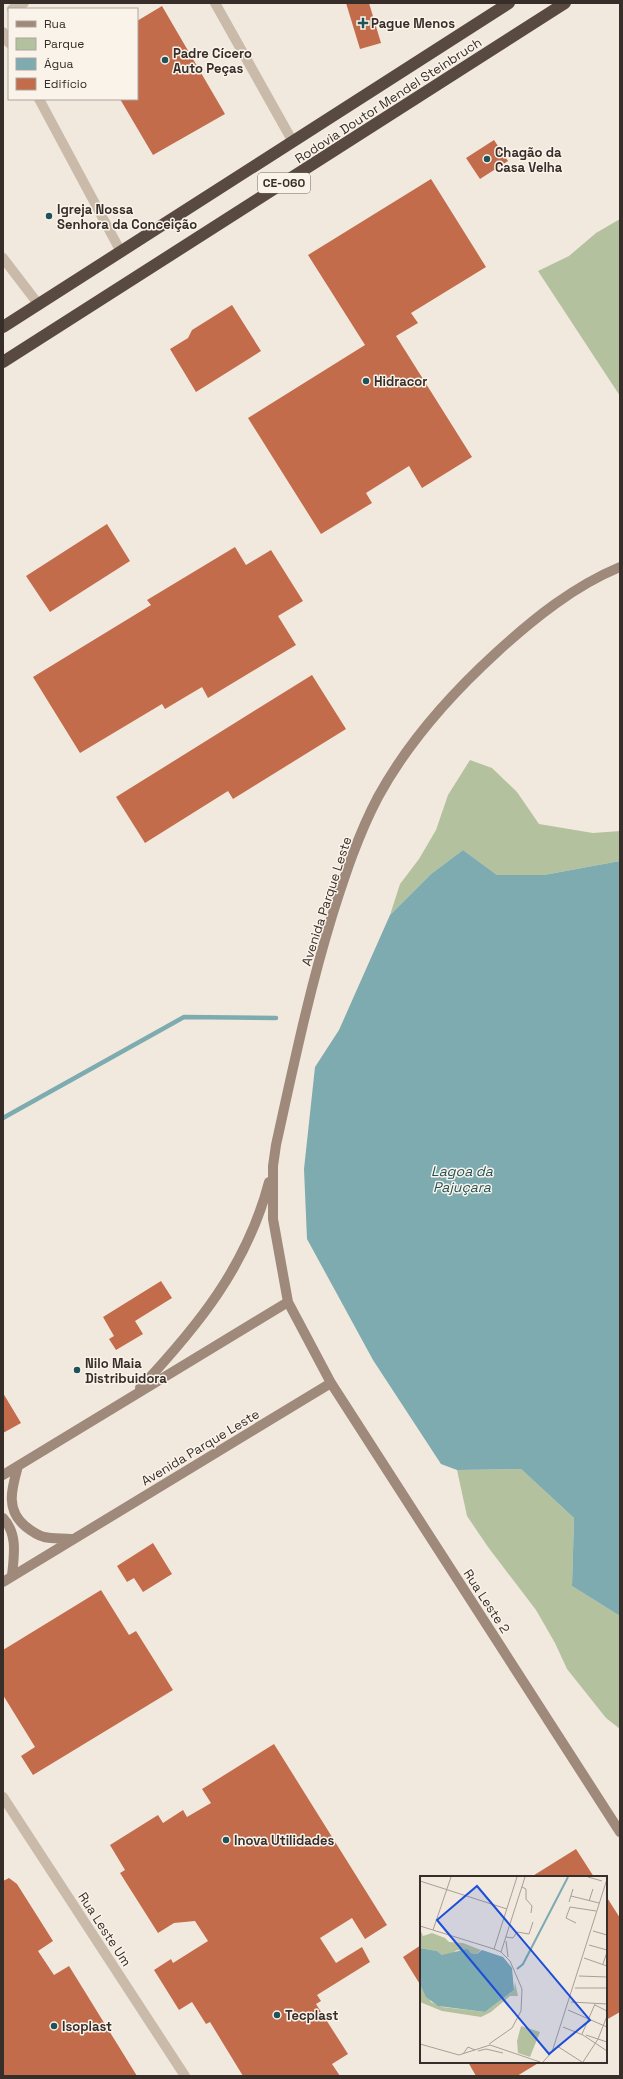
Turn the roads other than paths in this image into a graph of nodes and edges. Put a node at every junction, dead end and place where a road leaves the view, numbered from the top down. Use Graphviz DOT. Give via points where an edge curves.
graph roads {
  1 [pos="24,3"];
  2 [pos="215,3"];
  3 [pos="565,3"];
  4 [pos="502,5"];
  5 [pos="14,8"];
  6 [pos="3,32"];
  7 [pos="8,41"];
  8 [pos="40,100"];
  9 [pos="293,142"];
  10 [pos="121,252"];
  11 [pos="3,258"];
  12 [pos="39,305"];
  13 [pos="3,327"];
  14 [pos="3,362"];
  15 [pos="620,567"];
  16 [pos="273,1166"];
  17 [pos="288,1302"];
  18 [pos="331,1383"];
  19 [pos="134,1394"];
  20 [pos="18,1466"];
  21 [pos="3,1475"];
  22 [pos="3,1518"];
  23 [pos="72,1539"];
  24 [pos="12,1576"];
  25 [pos="3,1582"];
  26 [pos="3,1797"];
  27 [pos="620,1832"];
  28 [pos="184,2076"];
  1 -- 5 [label="street"];
  2 -- 9 [label="street"];
  3 -- 14 [label="highway, Rodovia Doutor Mendel Steinbruch / CE-060"];
  4 -- 9 [label="highway, Rodovia Doutor Mendel Steinbruch / CE-060"];
  6 -- 7 [label="street"];
  8 -- 10 [label="street"];
  9 -- 10 [label="highway, Rodovia Doutor Mendel Steinbruch / CE-060"];
  10 -- 12 [label="highway, Rodovia Doutor Mendel Steinbruch / CE-060"];
  11 -- 12 [label="street"];
  12 -- 13 [label="highway, Rodovia Doutor Mendel Steinbruch / CE-060"];
  15 -- 16 [label="street, Avenida Parque Leste" via="576,590 537,618 468,678 418,736 379,797 350,860 322,950"];
  16 -- 17 [label="street, Avenida Parque Leste" via="274,1225"];
  16 -- 19 [label="street" via="263,1202 250,1234 223,1288 171,1355"];
  17 -- 18 [label="street, Avenida Parque Leste"];
  17 -- 19 [label="street"];
  18 -- 23 [label="street, Avenida Parque Leste"];
  18 -- 27 [label="street, Rua Leste 2"];
  19 -- 20 [label="street"];
  20 -- 21 [label="street"];
  20 -- 23 [label="street" via="11,1500 21,1522 43,1537"];
  22 -- 24 [label="street" via="13,1533 15,1548"];
  23 -- 24 [label="street, Avenida Parque Leste"];
  24 -- 25 [label="street, Avenida Parque Leste"];
  26 -- 28 [label="street, Rua Leste Um"];
}
